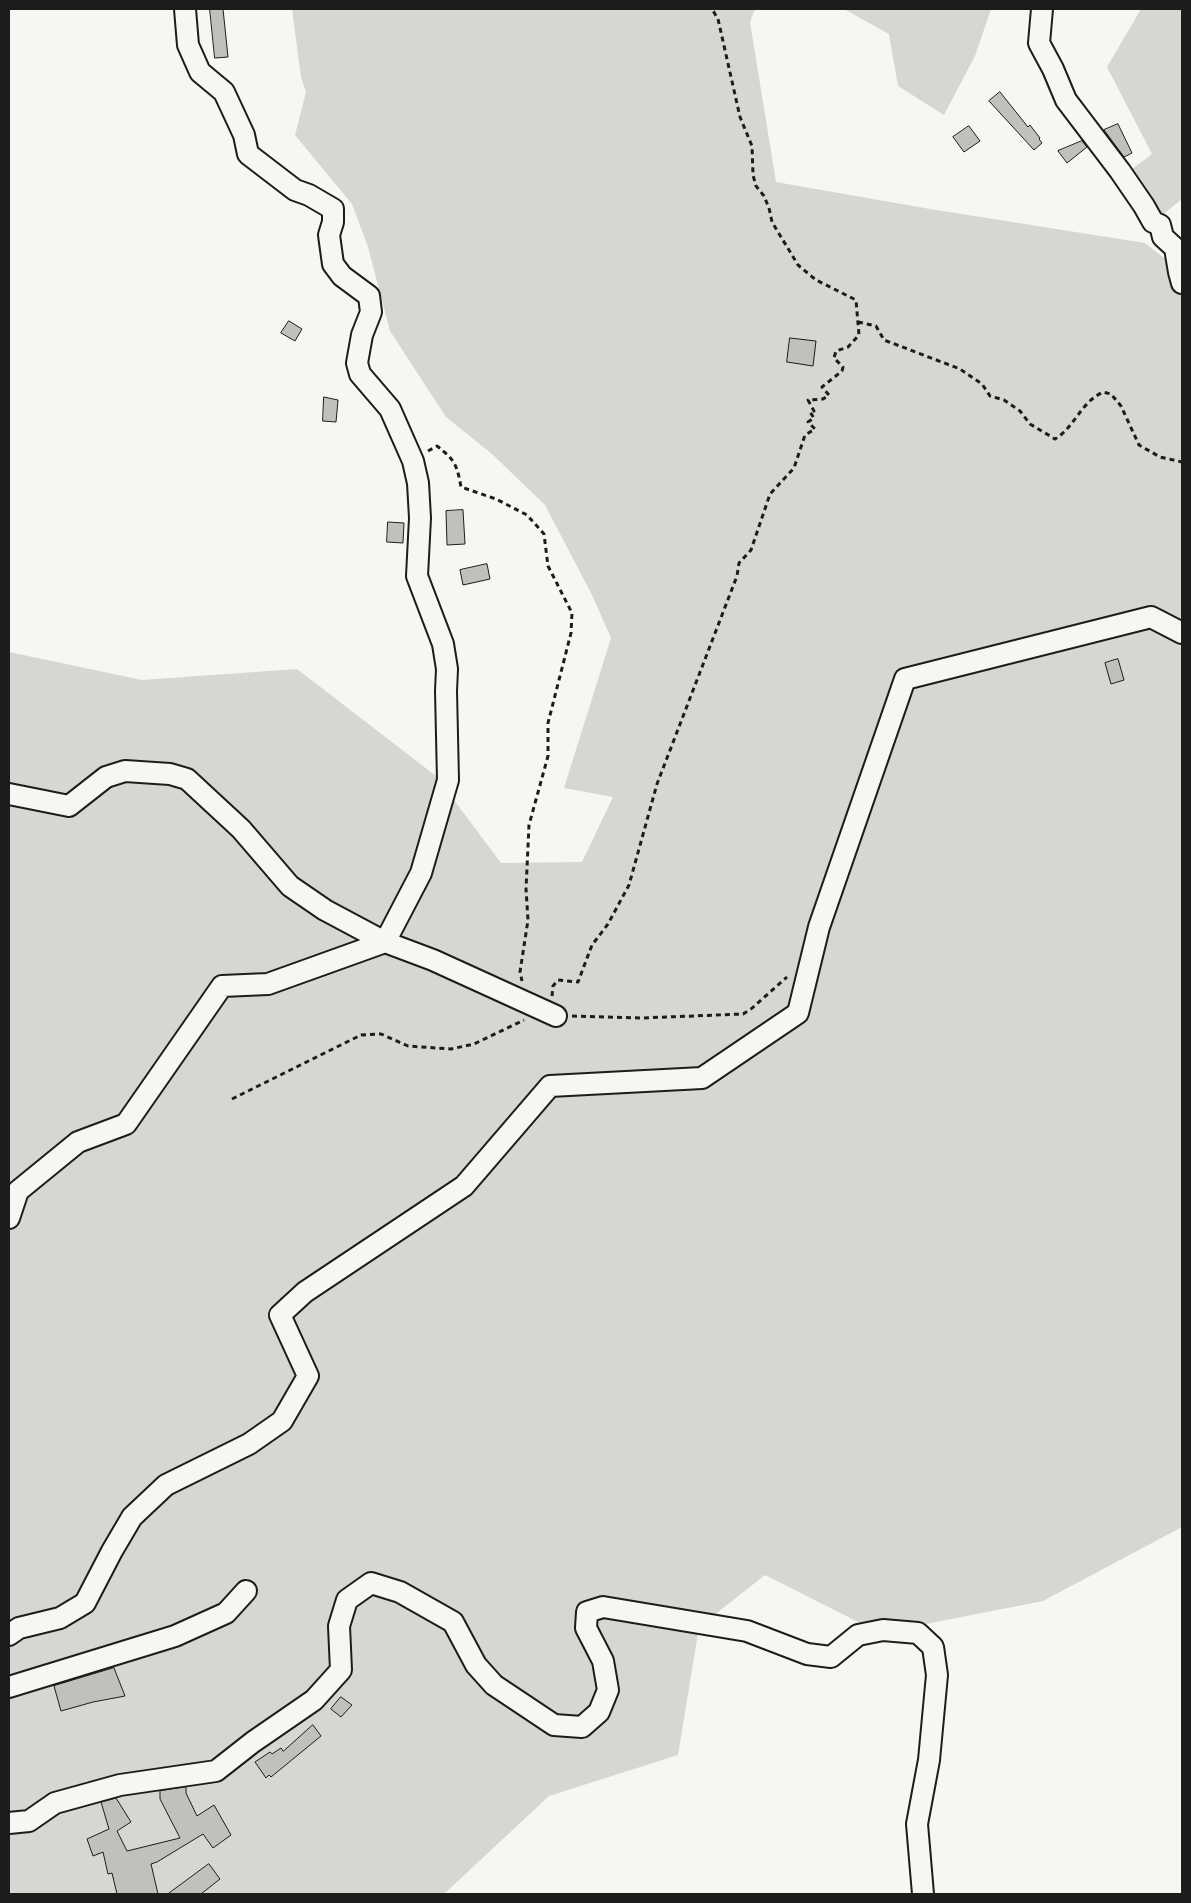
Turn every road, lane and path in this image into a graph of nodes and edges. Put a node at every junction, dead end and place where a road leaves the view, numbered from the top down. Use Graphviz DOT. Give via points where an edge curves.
graph roads {
  1 [pos="185,9"];
  2 [pos="712,9"];
  3 [pos="1042,9"];
  4 [pos="1182,283"];
  5 [pos="858,322"];
  6 [pos="427,452"];
  7 [pos="1182,462"];
  8 [pos="1182,633"];
  9 [pos="15,798"];
  10 [pos="385,942"];
  11 [pos="791,973"];
  12 [pos="523,987"];
  13 [pos="556,1016"];
  14 [pos="526,1019"];
  15 [pos="232,1099"];
  16 [pos="9,1218"];
  17 [pos="246,1592"];
  18 [pos="9,1635"];
  19 [pos="9,1687"];
  20 [pos="9,1823"];
  21 [pos="922,1894"];
  1 -- 10 [label="street" via="188,45 200,72 224,92 244,135 248,154 295,190 334,210 329,234 332,264 342,276 369,296 371,312 362,335 358,368 371,389 390,409 413,461 418,483 417,576 442,644 447,669 448,780 421,873"];
  2 -- 5 [label="path" via="718,19 740,117 752,146 756,186 764,196 772,222 798,265 816,280 856,300"];
  3 -- 4 [label="street" via="1039,42 1066,100 1175,248"];
  5 -- 7 [label="path" via="876,326 884,340 960,368 982,384 990,396 1004,400 1020,411 1030,424 1055,439 1093,397 1103,392 1111,394 1121,406 1139,445 1160,458"];
  5 -- 13 [label="path" via="858,335 848,347 836,350 834,358 843,366 842,372 822,387 829,395 823,399 808,400 814,411 810,412 814,418 808,422 815,429 805,435 794,468 770,494 751,550 740,563 657,784 629,885 608,924 592,945 578,982 558,980 553,986"];
  6 -- 12 [label="path" via="437,446 452,457 461,487 496,499 527,515 544,534 548,566 572,613 571,633 548,723 548,756 529,825 528,920 520,972"];
  8 -- 18 [label="street" via="1151,617 905,679 819,927 798,1013 702,1078 550,1086 464,1186 305,1292 280,1314 308,1376 282,1420 249,1444 166,1484 132,1517 85,1603 60,1618 19,1628"];
  9 -- 10 [label="street" via="69,806 106,777 125,771 170,774 187,779 241,829 290,886 325,910"];
  10 -- 13 [label="street" via="433,960"];
  10 -- 16 [label="street" via="268,984 222,986 126,1124 78,1142 18,1191"];
  11 -- 13 [label="path" via="742,1014 642,1018"];
  14 -- 15 [label="path" via="474,1044 451,1049 408,1046 381,1034 361,1035"];
  17 -- 19 [label="street" via="226,1613 175,1636"];
  20 -- 21 [label="street" via="29,1821 54,1803 120,1785 216,1771 314,1700 341,1670 339,1626 347,1600 371,1583 400,1592 453,1622 476,1664 494,1684 554,1725 582,1727 599,1712 608,1690 603,1661 586,1628 587,1612 603,1607 746,1631 807,1654 831,1657 858,1635 883,1630 918,1633 933,1647 937,1675 929,1760 917,1824"];
}
